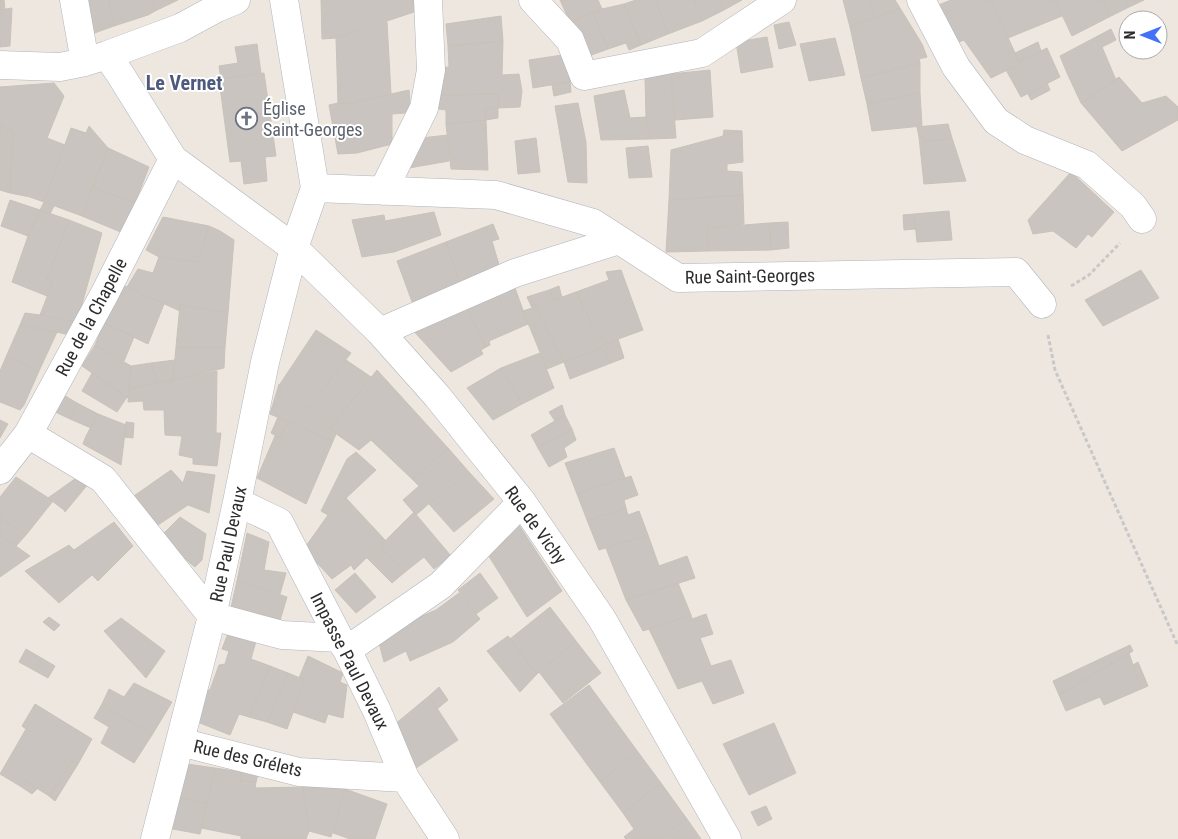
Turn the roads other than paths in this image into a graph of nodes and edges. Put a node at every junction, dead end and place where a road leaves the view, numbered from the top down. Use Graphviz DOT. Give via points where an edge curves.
graph roads {
  1 [pos="74,0"];
  2 [pos="284,0"];
  3 [pos="428,0"];
  4 [pos="532,0"];
  5 [pos="782,0"];
  6 [pos="921,0"];
  7 [pos="223,3"];
  8 [pos="96,58"];
  9 [pos="0,65"];
  10 [pos="173,159"];
  11 [pos="314,188"];
  12 [pos="383,191"];
  13 [pos="1142,219"];
  14 [pos="619,240"];
  15 [pos="294,248"];
  16 [pos="1042,304"];
  17 [pos="380,332"];
  18 [pos="28,434"];
  19 [pos="0,470"];
  20 [pos="237,502"];
  21 [pos="522,502"];
  22 [pos="212,616"];
  23 [pos="343,644"];
  24 [pos="180,742"];
  25 [pos="405,778"];
  26 [pos="155,839"];
  27 [pos="445,839"];
  28 [pos="727,839"];
  1 -- 8 [label="street"];
  2 -- 11 [label="street"];
  3 -- 12 [label="street" via="431,70 424,108"];
  4 -- 5 [label="street" via="570,40 584,76 702,53"];
  6 -- 13 [label="street" via="956,67 996,121 1025,140 1087,165 1133,206"];
  7 -- 8 [label="street" via="180,28"];
  8 -- 9 [label="street" via="60,67"];
  8 -- 10 [label="street" via="120,74"];
  10 -- 15 [label="street, Rue de Vichy"];
  10 -- 18 [label="street, Rue de la Chapelle"];
  11 -- 12 [label="street, Rue Saint-Georges"];
  11 -- 15 [label="street, Rue Paul Devaux"];
  12 -- 14 [label="street, Rue Saint-Georges" via="496,195 593,223"];
  14 -- 16 [label="street, Rue Saint-Georges" via="678,278 1016,272"];
  14 -- 17 [label="street" via="515,273"];
  15 -- 17 [label="street, Rue de Vichy"];
  15 -- 20 [label="street, Rue Paul Devaux" via="265,362"];
  17 -- 21 [label="street, Rue de Vichy" via="437,396"];
  18 -- 19 [label="street, Rue de la Chapelle"];
  18 -- 22 [label="street" via="103,479"];
  20 -- 22 [label="street, Rue Paul Devaux"];
  20 -- 23 [label="street, Impasse Paul Devaux" via="279,522"];
  21 -- 23 [label="street" via="441,585"];
  21 -- 28 [label="street, Rue de Vichy" via="602,619"];
  22 -- 23 [label="street" via="282,634"];
  22 -- 24 [label="street, Rue Paul Devaux"];
  23 -- 25 [label="street, Impasse Paul Devaux" via="377,711"];
  24 -- 25 [label="street, Rue des Grélets" via="300,772"];
  24 -- 26 [label="street, Rue Paul Devaux"];
  25 -- 27 [label="street, Impasse Paul Devaux"];
}
